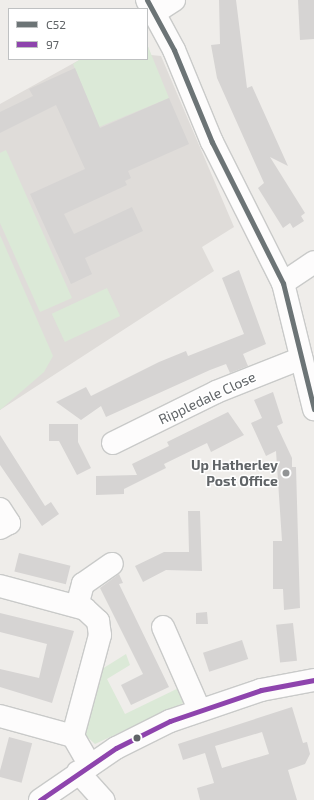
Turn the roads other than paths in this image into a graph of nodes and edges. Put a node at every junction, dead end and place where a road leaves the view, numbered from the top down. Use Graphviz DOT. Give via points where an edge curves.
graph roads {
  1 [pos="174,0"];
  2 [pos="151,6"];
  3 [pos="314,262"];
  4 [pos="283,283"];
  5 [pos="302,358"];
  6 [pos="314,409"];
  7 [pos="113,443"];
  8 [pos="0,510"];
  9 [pos="0,528"];
  10 [pos="112,564"];
  11 [pos="0,586"];
  12 [pos="76,606"];
  13 [pos="163,627"];
  14 [pos="314,680"];
  15 [pos="199,709"];
  16 [pos="0,716"];
  17 [pos="73,736"];
  18 [pos="84,768"];
  19 [pos="40,800"];
  20 [pos="103,800"];
  1 -- 2 [label="street"];
  2 -- 4 [label="street" via="174,50 212,142"];
  3 -- 4 [label="street"];
  4 -- 5 [label="street"];
  5 -- 6 [label="street"];
  5 -- 7 [label="street, Rippledale Close" via="216,392"];
  8 -- 9 [label="street" via="9,523"];
  10 -- 12 [label="street" via="83,584"];
  11 -- 12 [label="street"];
  12 -- 17 [label="street" via="95,616 100,635"];
  13 -- 15 [label="street"];
  14 -- 15 [label="street" via="261,690"];
  15 -- 18 [label="street" via="143,734"];
  16 -- 17 [label="street"];
  17 -- 18 [label="street"];
  18 -- 19 [label="street"];
  18 -- 20 [label="street"];
}
